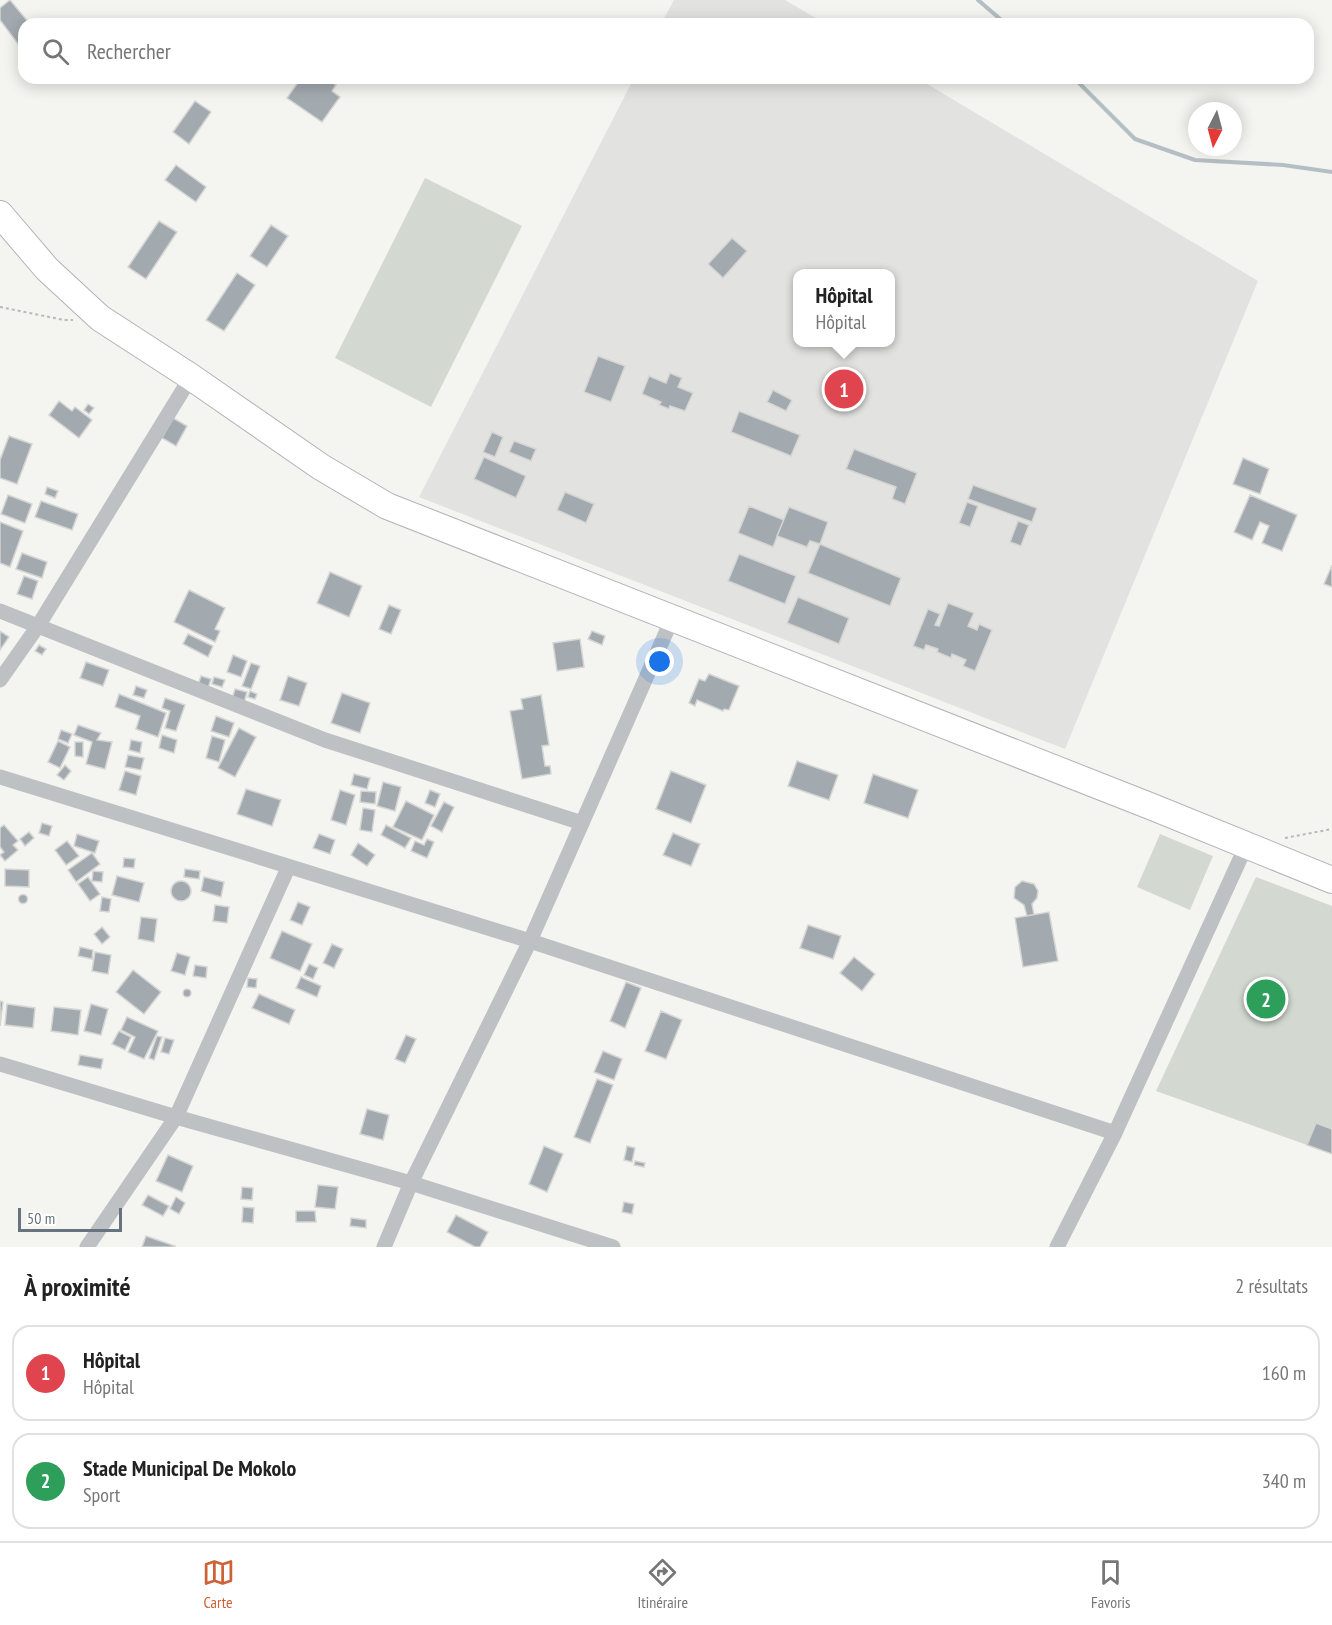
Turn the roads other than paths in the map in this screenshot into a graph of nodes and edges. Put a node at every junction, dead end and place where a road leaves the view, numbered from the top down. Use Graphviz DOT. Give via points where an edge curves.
graph roads {
  1 [pos="0,214"];
  2 [pos="191,377"];
  3 [pos="0,611"];
  4 [pos="672,619"];
  5 [pos="38,626"];
  6 [pos="0,680"];
  7 [pos="0,777"];
  8 [pos="582,824"];
  9 [pos="1246,846"];
  10 [pos="288,868"];
  11 [pos="1332,880"];
  12 [pos="530,941"];
  13 [pos="0,1064"];
  14 [pos="176,1117"];
  15 [pos="1115,1132"];
  16 [pos="411,1183"];
  17 [pos="87,1247"];
  18 [pos="384,1247"];
  19 [pos="613,1247"];
  20 [pos="1057,1247"];
  1 -- 2 [label="main road" via="47,269 99,318"];
  2 -- 4 [label="main road" via="321,467 387,506"];
  2 -- 5 [label="street"];
  3 -- 5 [label="street"];
  4 -- 8 [label="street"];
  4 -- 9 [label="main road"];
  5 -- 6 [label="street"];
  5 -- 8 [label="street" via="325,740"];
  7 -- 10 [label="street"];
  8 -- 12 [label="street"];
  9 -- 11 [label="main road"];
  9 -- 15 [label="street"];
  10 -- 12 [label="street"];
  10 -- 14 [label="street"];
  12 -- 15 [label="street"];
  12 -- 16 [label="street"];
  13 -- 14 [label="street"];
  14 -- 16 [label="street"];
  14 -- 17 [label="street"];
  15 -- 20 [label="street"];
  16 -- 18 [label="street"];
  16 -- 19 [label="street"];
}
